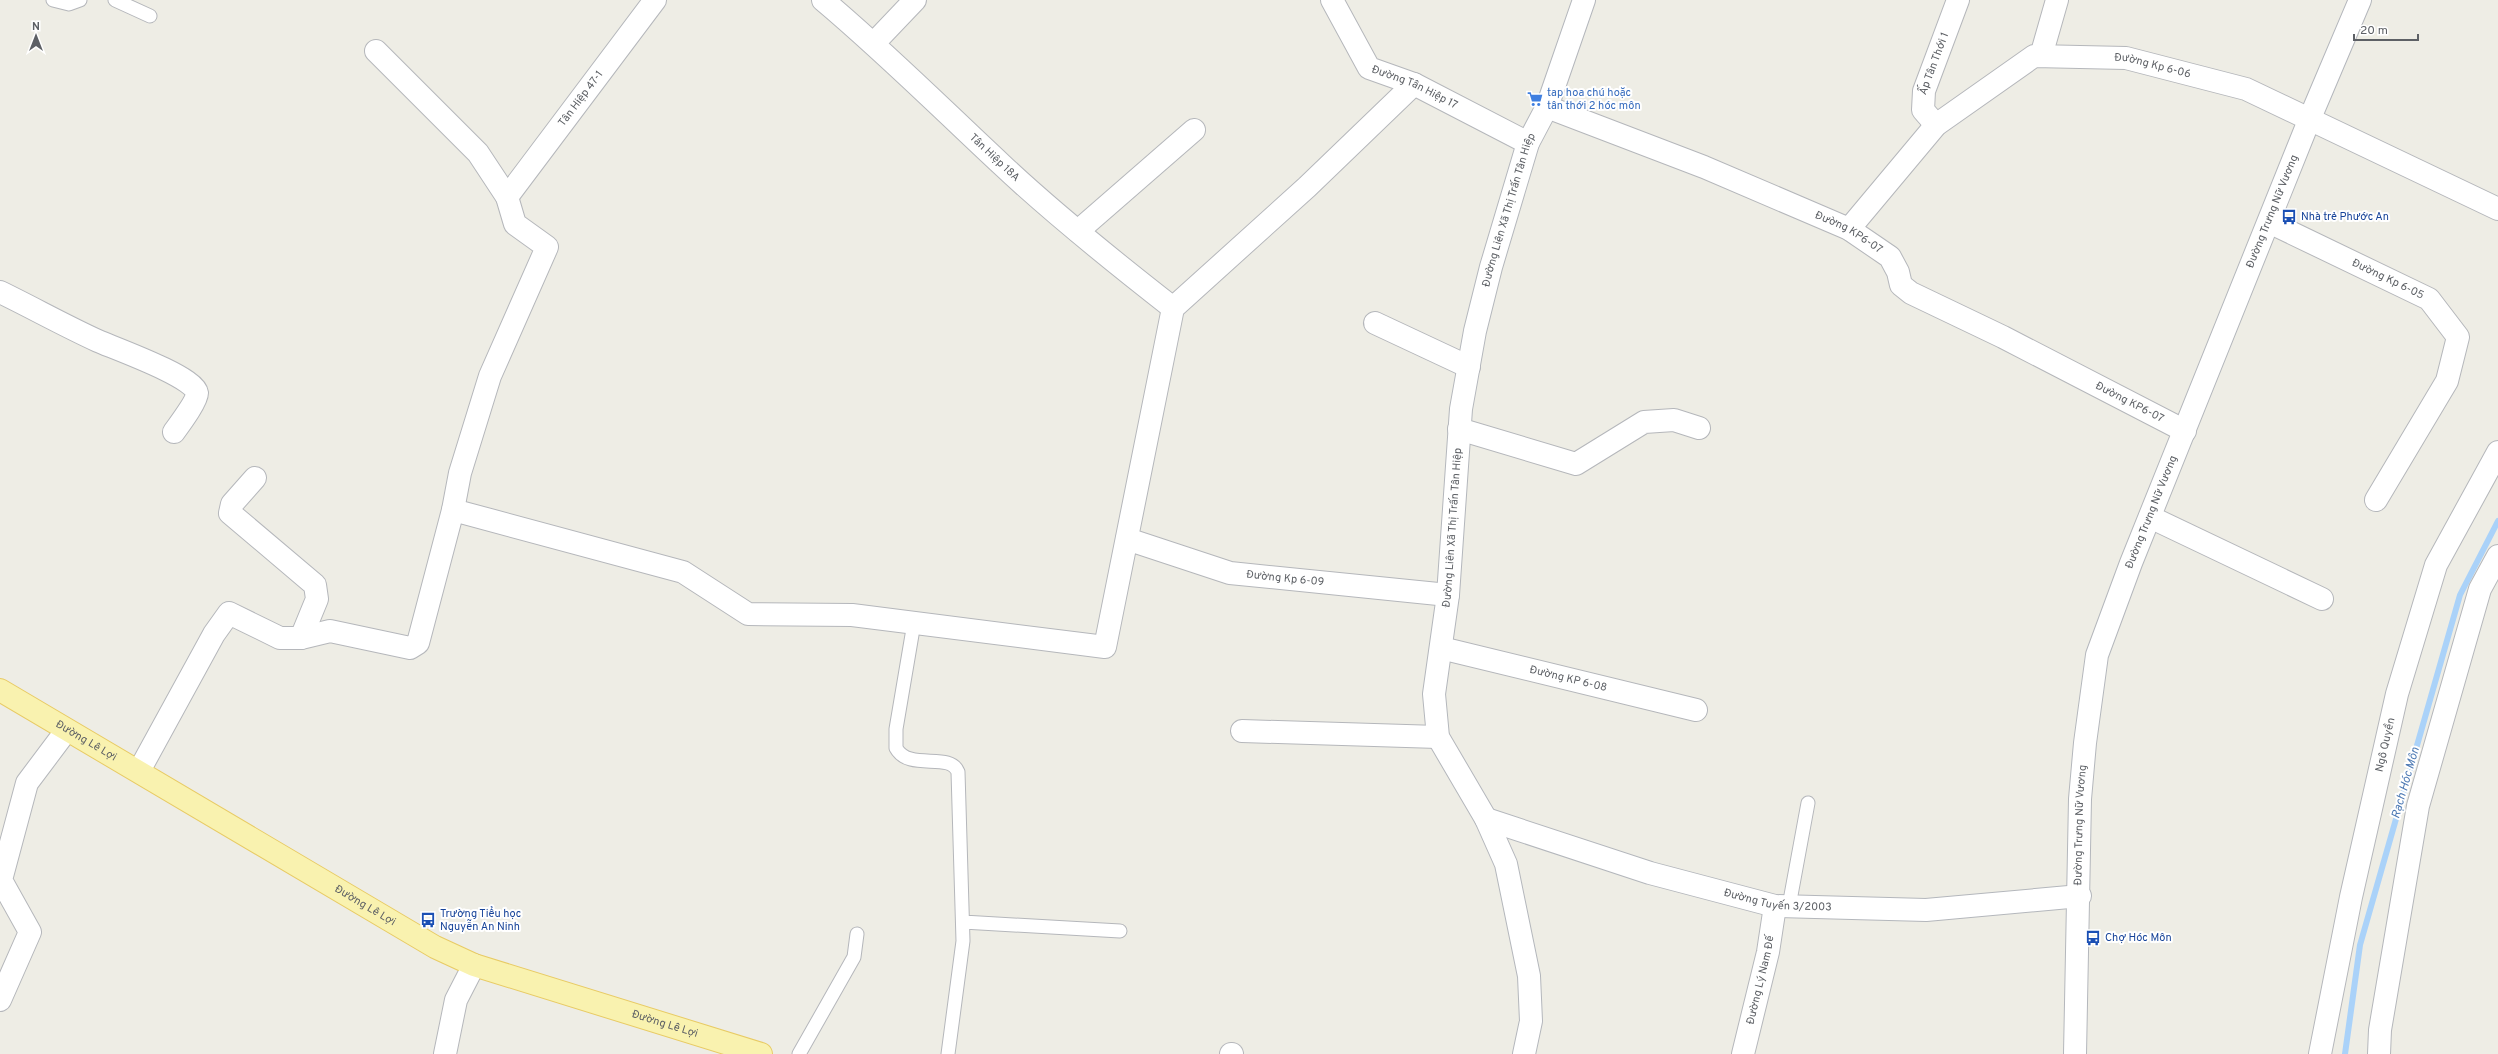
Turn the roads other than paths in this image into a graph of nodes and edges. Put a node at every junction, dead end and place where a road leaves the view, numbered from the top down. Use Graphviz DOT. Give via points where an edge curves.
graph roads {
  1 [pos="53,0"];
  2 [pos="80,0"];
  3 [pos="115,0"];
  4 [pos="655,0"];
  5 [pos="823,0"];
  6 [pos="915,0"];
  7 [pos="1332,0"];
  8 [pos="1584,0"];
  9 [pos="1958,0"];
  10 [pos="2057,0"];
  11 [pos="2360,0"];
  12 [pos="150,16"];
  13 [pos="874,43"];
  14 [pos="376,51"];
  15 [pos="2041,56"];
  16 [pos="1414,84"];
  17 [pos="1546,107"];
  18 [pos="2310,118"];
  19 [pos="1936,125"];
  20 [pos="1194,130"];
  21 [pos="1528,143"];
  22 [pos="506,197"];
  23 [pos="2498,209"];
  24 [pos="2268,222"];
  25 [pos="1849,229"];
  26 [pos="1078,231"];
  27 [pos="0,292"];
  28 [pos="1173,308"];
  29 [pos="1374,323"];
  30 [pos="1469,367"];
  31 [pos="1699,428"];
  32 [pos="1459,429"];
  33 [pos="2186,431"];
  34 [pos="174,432"];
  35 [pos="2498,452"];
  36 [pos="255,478"];
  37 [pos="2376,500"];
  38 [pos="453,510"];
  39 [pos="2150,517"];
  40 [pos="1128,540"];
  41 [pos="2498,556"];
  42 [pos="1448,595"];
  43 [pos="2322,599"];
  44 [pos="914,623"];
  45 [pos="301,638"];
  46 [pos="1441,648"];
  47 [pos="0,690"];
  48 [pos="1696,710"];
  49 [pos="66,731"];
  50 [pos="1242,731"];
  51 [pos="1438,737"];
  52 [pos="139,772"];
  53 [pos="1808,803"];
  54 [pos="1486,819"];
  55 [pos="1,880"];
  56 [pos="2080,896"];
  57 [pos="1782,906"];
  58 [pos="963,922"];
  59 [pos="1120,931"];
  60 [pos="857,934"];
  61 [pos="474,965"];
  62 [pos="0,1000"];
  63 [pos="445,1054"];
  64 [pos="761,1054"];
  65 [pos="799,1054"];
  66 [pos="948,1054"];
  67 [pos="1524,1054"];
  68 [pos="1742,1054"];
  69 [pos="2075,1054"];
  70 [pos="2320,1054"];
  71 [pos="2379,1054"];
  1 -- 2 [label="lane" via="69,4"];
  3 -- 12 [label="lane"];
  4 -- 22 [label="street, Tân Hiệp 47-1"];
  5 -- 13 [label="street, Tân Hiệp 18A"];
  6 -- 13 [label="street"];
  7 -- 16 [label="street, Đường Tân Hiệp 17" via="1369,68"];
  8 -- 17 [label="street, Đường Liên Xã Thị Trấn Tân Hiệp"];
  9 -- 19 [label="street, Ấp Tân Thới 1" via="1924,91 1923,110"];
  10 -- 15 [label="street"];
  11 -- 18 [label="street, Đường Trưng Nữ Vương"];
  13 -- 26 [label="street, Tân Hiệp 18A" via="1002,165"];
  14 -- 22 [label="street" via="478,153"];
  15 -- 18 [label="street, Đường Kp 6-06" via="2126,58 2246,90"];
  15 -- 19 [label="street, Đường Kp 6-06" via="2034,56"];
  16 -- 21 [label="street, Đường Tân Hiệp 17"];
  16 -- 28 [label="street" via="1307,187"];
  17 -- 21 [label="street, Đường Liên Xã Thị Trấn Tân Hiệp"];
  17 -- 25 [label="street, Đường KP6-07" via="1704,167"];
  18 -- 23 [label="street, Đường Kp 6-06"];
  18 -- 24 [label="street, Đường Trưng Nữ Vương"];
  19 -- 25 [label="street, Đường Kp 6-06"];
  20 -- 26 [label="street"];
  21 -- 30 [label="street, Đường Liên Xã Thị Trấn Tân Hiệp" via="1491,267"];
  22 -- 38 [label="street" via="515,224 547,247 490,376 460,473"];
  24 -- 33 [label="street, Đường Trưng Nữ Vương"];
  24 -- 37 [label="street, Đường Kp 6-05" via="2429,299 2458,337 2447,381"];
  25 -- 33 [label="street, Đường KP6-07" via="1890,257 1901,285 1911,293"];
  26 -- 28 [label="street, Tân Hiệp 18A"];
  27 -- 34 [label="street" via="191,384 196,389 196,397"];
  28 -- 40 [label="street"];
  29 -- 30 [label="street"];
  30 -- 32 [label="street, Đường Liên Xã Thị Trấn Tân Hiệp"];
  31 -- 32 [label="street" via="1674,420 1644,422 1576,464"];
  32 -- 42 [label="street, Đường Liên Xã Thị Trấn Tân Hiệp"];
  33 -- 39 [label="street, Đường Trưng Nữ Vương"];
  35 -- 70 [label="street, Ngô Quyền" via="2436,565 2397,694 2351,897"];
  36 -- 45 [label="street" via="232,504 230,513 315,585 317,598"];
  38 -- 44 [label="street" via="683,572 748,614 852,615"];
  38 -- 45 [label="street" via="415,647 330,631"];
  39 -- 43 [label="street"];
  39 -- 56 [label="street, Đường Trưng Nữ Vương" via="2097,656 2080,799"];
  40 -- 42 [label="street, Đường Kp 6-09" via="1230,573"];
  40 -- 44 [label="street" via="1105,647"];
  41 -- 71 [label="street" via="2480,589 2418,806 2380,1030"];
  42 -- 46 [label="street, Đường Liên Xã Thị Trấn Tân Hiệp"];
  44 -- 58 [label="lane" via="895,742 899,753 906,757 918,761 950,763 958,772"];
  45 -- 52 [label="street" via="280,638 234,614 229,613 225,616"];
  46 -- 48 [label="street, Đường KP 6-08"];
  46 -- 51 [label="street, Đường Liên Xã Thị Trấn Tân Hiệp" via="1434,694"];
  47 -- 49 [label="main road, Đường Lê Lợi"];
  49 -- 52 [label="main road, Đường Lê Lợi"];
  49 -- 55 [label="street" via="27,783"];
  50 -- 51 [label="street"];
  51 -- 54 [label="street, Đường Liên Xã Thị Trấn Tân Hiệp"];
  52 -- 61 [label="main road, Đường Lê Lợi" via="435,947"];
  53 -- 57 [label="lane"];
  54 -- 57 [label="street, Đường Tuyến 3/2003" via="1650,873"];
  54 -- 67 [label="street, Đường Liên Xã Thị Trấn Tân Hiệp" via="1506,864 1529,976 1530,1021"];
  55 -- 62 [label="street" via="30,932"];
  56 -- 57 [label="street, Đường Tuyến 3/2003" via="1926,910"];
  56 -- 69 [label="street, Đường Trưng Nữ Vương"];
  57 -- 68 [label="street, Đường Lý Nam Đế"];
  58 -- 59 [label="lane"];
  58 -- 66 [label="lane" via="964,941 959,986"];
  60 -- 65 [label="lane" via="854,958"];
  61 -- 63 [label="street" via="456,1000"];
  61 -- 64 [label="main road, Đường Lê Lợi"];
}
